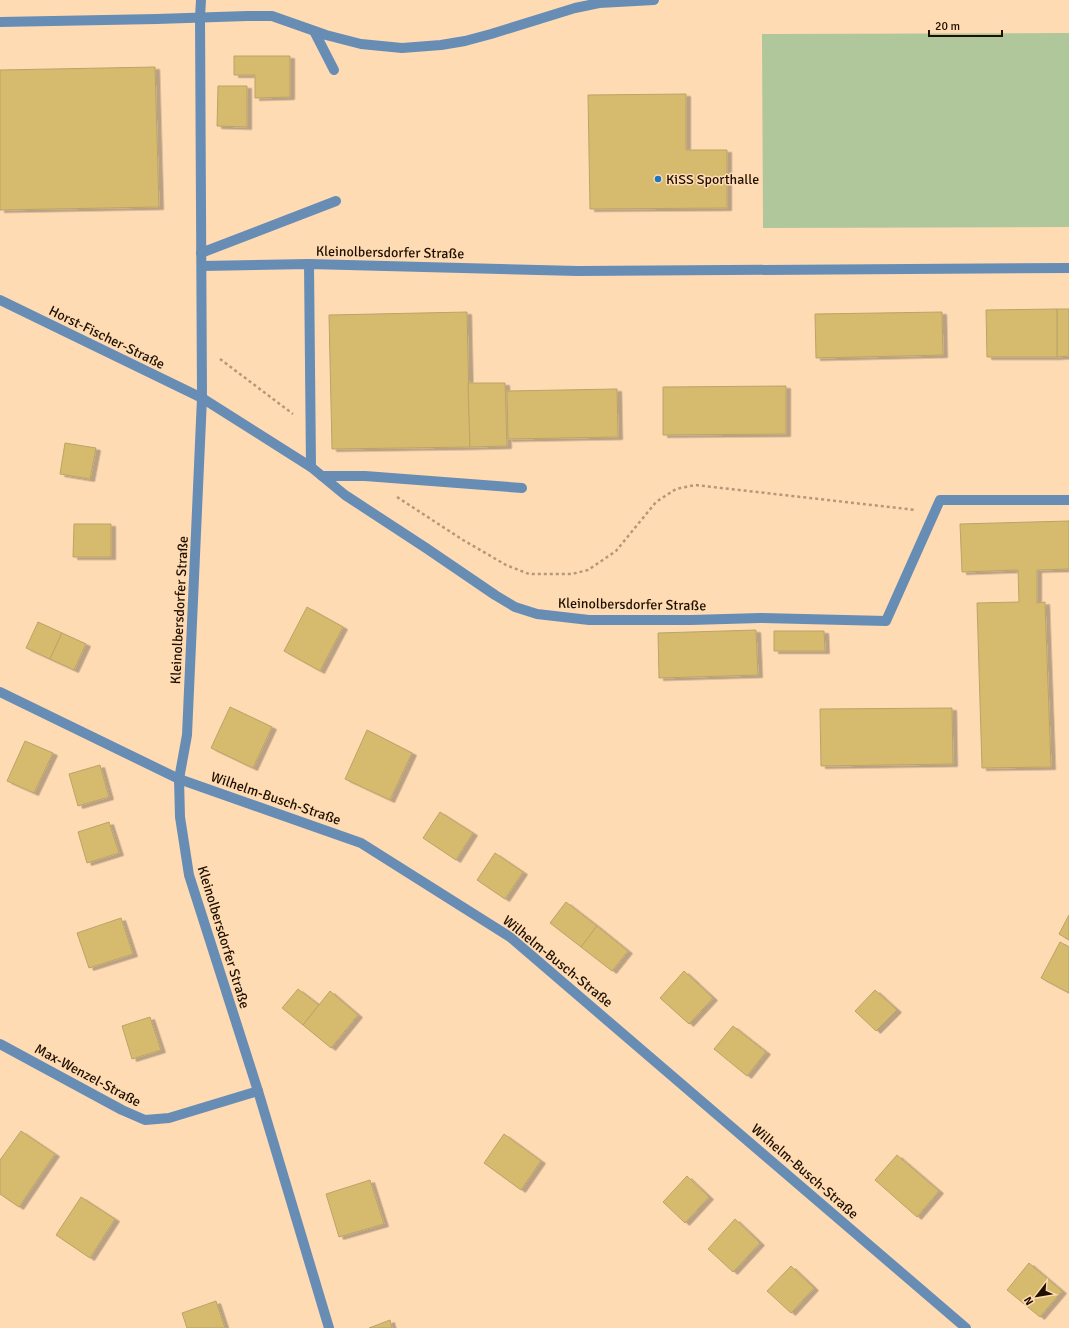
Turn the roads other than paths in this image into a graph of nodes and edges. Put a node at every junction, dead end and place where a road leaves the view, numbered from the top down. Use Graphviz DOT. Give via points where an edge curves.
graph roads {
  1 [pos="201,0"];
  2 [pos="654,0"];
  3 [pos="200,17"];
  4 [pos="0,22"];
  5 [pos="314,31"];
  6 [pos="334,70"];
  7 [pos="336,201"];
  8 [pos="201,253"];
  9 [pos="309,264"];
  10 [pos="202,266"];
  11 [pos="1069,268"];
  12 [pos="0,300"];
  13 [pos="202,398"];
  14 [pos="311,467"];
  15 [pos="322,476"];
  16 [pos="522,488"];
  17 [pos="1069,500"];
  18 [pos="0,692"];
  19 [pos="179,779"];
  20 [pos="0,1044"];
  21 [pos="258,1091"];
  22 [pos="329,1328"];
  23 [pos="966,1328"];
  1 -- 3 [label="street, Kleinolbersdorfer Straße"];
  2 -- 5 [label="street" via="599,3 575,8 466,41 441,45 382,47"];
  3 -- 4 [label="street"];
  3 -- 5 [label="street" via="272,16"];
  3 -- 8 [label="street, Kleinolbersdorfer Straße"];
  5 -- 6 [label="street"];
  7 -- 8 [label="street"];
  8 -- 10 [label="street, Kleinolbersdorfer Straße"];
  9 -- 10 [label="street, Kleinolbersdorfer Straße"];
  9 -- 11 [label="street, Kleinolbersdorfer Straße" via="578,271"];
  9 -- 14 [label="street"];
  10 -- 13 [label="street, Kleinolbersdorfer Straße"];
  12 -- 13 [label="street, Horst-Fischer-Straße"];
  13 -- 14 [label="street, Kleinolbersdorfer Straße"];
  13 -- 19 [label="street, Kleinolbersdorfer Straße" via="187,735"];
  14 -- 15 [label="street, Kleinolbersdorfer Straße"];
  15 -- 16 [label="street" via="365,476"];
  15 -- 17 [label="street, Kleinolbersdorfer Straße" via="345,495 515,607 537,614 589,620 760,618 886,621 940,500"];
  18 -- 19 [label="street, Wilhelm-Busch-Straße"];
  19 -- 21 [label="street, Kleinolbersdorfer Straße" via="180,817 189,875"];
  19 -- 23 [label="street, Wilhelm-Busch-Straße" via="361,843 510,937"];
  20 -- 21 [label="street, Max-Wenzel-Straße" via="145,1120 169,1118"];
  21 -- 22 [label="street, Kleinolbersdorfer Straße"];
}
